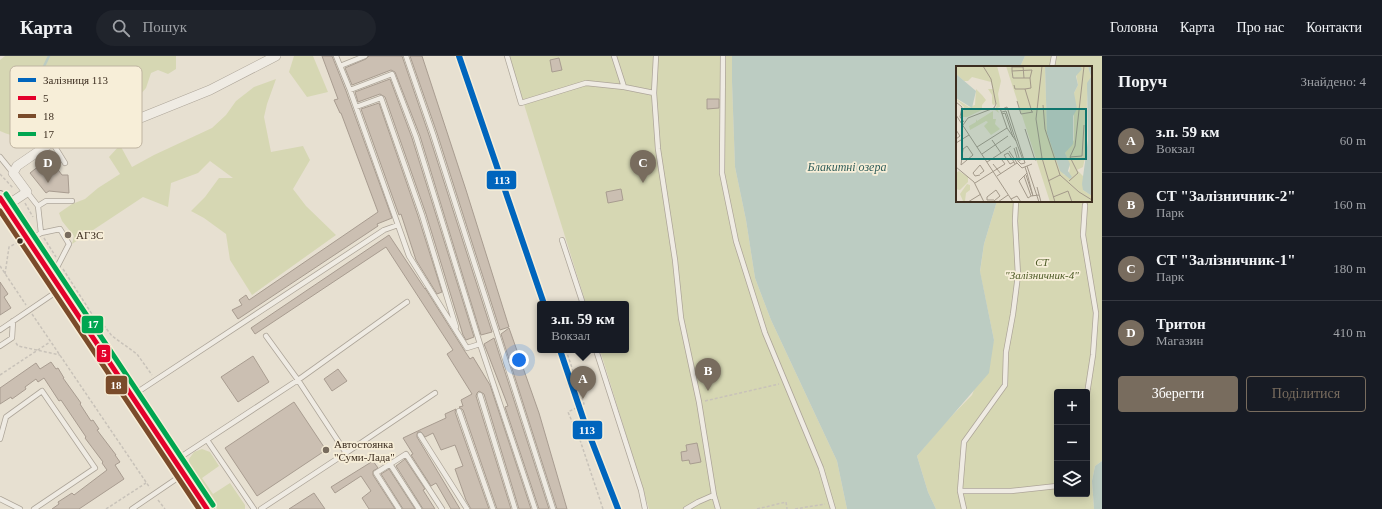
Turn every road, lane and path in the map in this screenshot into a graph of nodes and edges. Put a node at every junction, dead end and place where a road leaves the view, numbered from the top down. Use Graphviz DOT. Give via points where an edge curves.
graph roads {
  1 [pos="276,56"];
  2 [pos="336,56"];
  3 [pos="365,56"];
  4 [pos="406,56"];
  5 [pos="507,56"];
  6 [pos="614,56"];
  7 [pos="656,56"];
  8 [pos="723,56"];
  9 [pos="1054,56"];
  10 [pos="340,66"];
  11 [pos="1052,66"];
  12 [pos="624,87"];
  13 [pos="350,90"];
  14 [pos="654,93"];
  15 [pos="356,107"];
  16 [pos="142,117"];
  17 [pos="43,148"];
  18 [pos="56,148"];
  19 [pos="0,158"];
  20 [pos="65,163"];
  21 [pos="13,173"];
  22 [pos="4,179"];
  23 [pos="0,182"];
  24 [pos="27,192"];
  25 [pos="72,201"];
  26 [pos="3,202"];
  27 [pos="1016,202"];
  28 [pos="1085,205"];
  29 [pos="38,206"];
  30 [pos="398,225"];
  31 [pos="41,233"];
  32 [pos="27,239"];
  33 [pos="562,240"];
  34 [pos="60,263"];
  35 [pos="0,266"];
  36 [pos="5,274"];
  37 [pos="52,277"];
  38 [pos="61,289"];
  39 [pos="582,301"];
  40 [pos="407,302"];
  41 [pos="30,310"];
  42 [pos="13,321"];
  43 [pos="0,330"];
  44 [pos="458,333"];
  45 [pos="266,336"];
  46 [pos="12,338"];
  47 [pos="51,342"];
  48 [pos="480,344"];
  49 [pos="0,346"];
  50 [pos="38,350"];
  51 [pos="567,353"];
  52 [pos="597,353"];
  53 [pos="60,356"];
  54 [pos="0,375"];
  55 [pos="156,380"];
  56 [pos="298,380"];
  57 [pos="785,383"];
  58 [pos="1088,389"];
  59 [pos="435,393"];
  60 [pos="480,395"];
  61 [pos="132,396"];
  62 [pos="699,402"];
  63 [pos="459,411"];
  64 [pos="420,435"];
  65 [pos="0,439"];
  66 [pos="206,440"];
  67 [pos="346,453"];
  68 [pos="175,461"];
  69 [pos="390,464"];
  70 [pos="184,474"];
  71 [pos="146,483"];
  72 [pos="1054,486"];
  73 [pos="960,491"];
  74 [pos="154,494"];
  75 [pos="714,495"];
  76 [pos="0,499"];
  77 [pos="832,502"];
  78 [pos="20,509"];
  79 [pos="34,509"];
  80 [pos="106,509"];
  81 [pos="132,509"];
  82 [pos="164,509"];
  83 [pos="207,509"];
  84 [pos="254,509"];
  85 [pos="261,509"];
  86 [pos="399,509"];
  87 [pos="419,509"];
  88 [pos="442,509"];
  89 [pos="467,509"];
  90 [pos="492,509"];
  91 [pos="515,509"];
  92 [pos="535,509"];
  93 [pos="553,509"];
  94 [pos="603,509"];
  95 [pos="645,509"];
  96 [pos="686,509"];
  97 [pos="718,509"];
  98 [pos="758,509"];
  99 [pos="787,509"];
  100 [pos="795,509"];
  101 [pos="833,509"];
  102 [pos="964,509"];
  1 -- 16 [label="street" via="210,90"];
  2 -- 10 [label="lane"];
  3 -- 10 [label="lane"];
  4 -- 93 [label="lane"];
  5 -- 12 [label="lane" via="522,103 586,83"];
  6 -- 12 [label="lane"];
  7 -- 14 [label="lane"];
  8 -- 57 [label="lane" via="722,172 736,241 765,333"];
  9 -- 11 [label="lane"];
  10 -- 13 [label="lane"];
  12 -- 14 [label="lane"];
  13 -- 15 [label="lane"];
  13 -- 48 [label="lane" via="392,74 416,137"];
  14 -- 62 [label="lane" via="658,149 682,318"];
  15 -- 30 [label="lane"];
  15 -- 44 [label="lane" via="381,98 422,215"];
  17 -- 21 [label="street" via="17,166"];
  18 -- 20 [label="lane"];
  19 -- 21 [label="lane"];
  21 -- 24 [label="street"];
  22 -- 23 [label="path"];
  24 -- 26 [label="street"];
  24 -- 29 [label="lane"];
  25 -- 29 [label="lane" via="46,201"];
  26 -- 32 [label="main road"];
  27 -- 73 [label="lane" via="1018,275 1014,314 1006,352 1005,385 964,442"];
  28 -- 58 [label="lane" via="1083,235 1096,313"];
  29 -- 31 [label="lane"];
  30 -- 44 [label="lane" via="409,256"];
  30 -- 55 [label="lane" via="384,230"];
  31 -- 32 [label="lane"];
  31 -- 34 [label="path"];
  31 -- 34 [label="lane" via="60,230 69,244"];
  32 -- 36 [label="path" via="10,247"];
  32 -- 37 [label="main road"];
  33 -- 39 [label="lane"];
  34 -- 37 [label="lane"];
  34 -- 55 [label="path" via="97,322 137,354"];
  35 -- 36 [label="path"];
  36 -- 41 [label="path"];
  37 -- 38 [label="main road"];
  38 -- 41 [label="lane"];
  38 -- 61 [label="main road"];
  40 -- 56 [label="lane"];
  41 -- 42 [label="lane"];
  41 -- 47 [label="path"];
  42 -- 43 [label="lane"];
  42 -- 46 [label="lane"];
  44 -- 48 [label="lane" via="467,348"];
  45 -- 56 [label="lane"];
  46 -- 49 [label="lane"];
  46 -- 50 [label="path" via="18,346"];
  47 -- 50 [label="path"];
  47 -- 53 [label="path"];
  48 -- 92 [label="lane"];
  50 -- 53 [label="path"];
  50 -- 54 [label="path"];
  51 -- 94 [label="path" via="584,404 568,412"];
  52 -- 95 [label="lane"];
  53 -- 71 [label="path"];
  55 -- 61 [label="lane"];
  56 -- 66 [label="lane"];
  56 -- 67 [label="lane"];
  57 -- 62 [label="path"];
  57 -- 77 [label="lane" via="821,468"];
  59 -- 67 [label="lane"];
  60 -- 91 [label="lane"];
  61 -- 68 [label="main road"];
  62 -- 75 [label="lane"];
  63 -- 90 [label="lane"];
  64 -- 89 [label="lane"];
  65 -- 79 [label="lane" via="6,418 42,392 94,468"];
  66 -- 68 [label="lane"];
  66 -- 84 [label="lane"];
  67 -- 85 [label="lane"];
  68 -- 70 [label="main road"];
  69 -- 86 [label="lane" via="376,473"];
  69 -- 87 [label="lane"];
  69 -- 88 [label="lane" via="406,454"];
  70 -- 74 [label="lane"];
  70 -- 83 [label="main road"];
  71 -- 74 [label="path"];
  71 -- 80 [label="path"];
  72 -- 73 [label="lane" via="1011,491"];
  73 -- 102 [label="lane"];
  74 -- 81 [label="lane"];
  74 -- 82 [label="path"];
  75 -- 96 [label="lane"];
  75 -- 97 [label="lane"];
  76 -- 78 [label="lane"];
  77 -- 100 [label="path"];
  77 -- 101 [label="lane"];
  98 -- 99 [label="path" via="786,502"];
}
